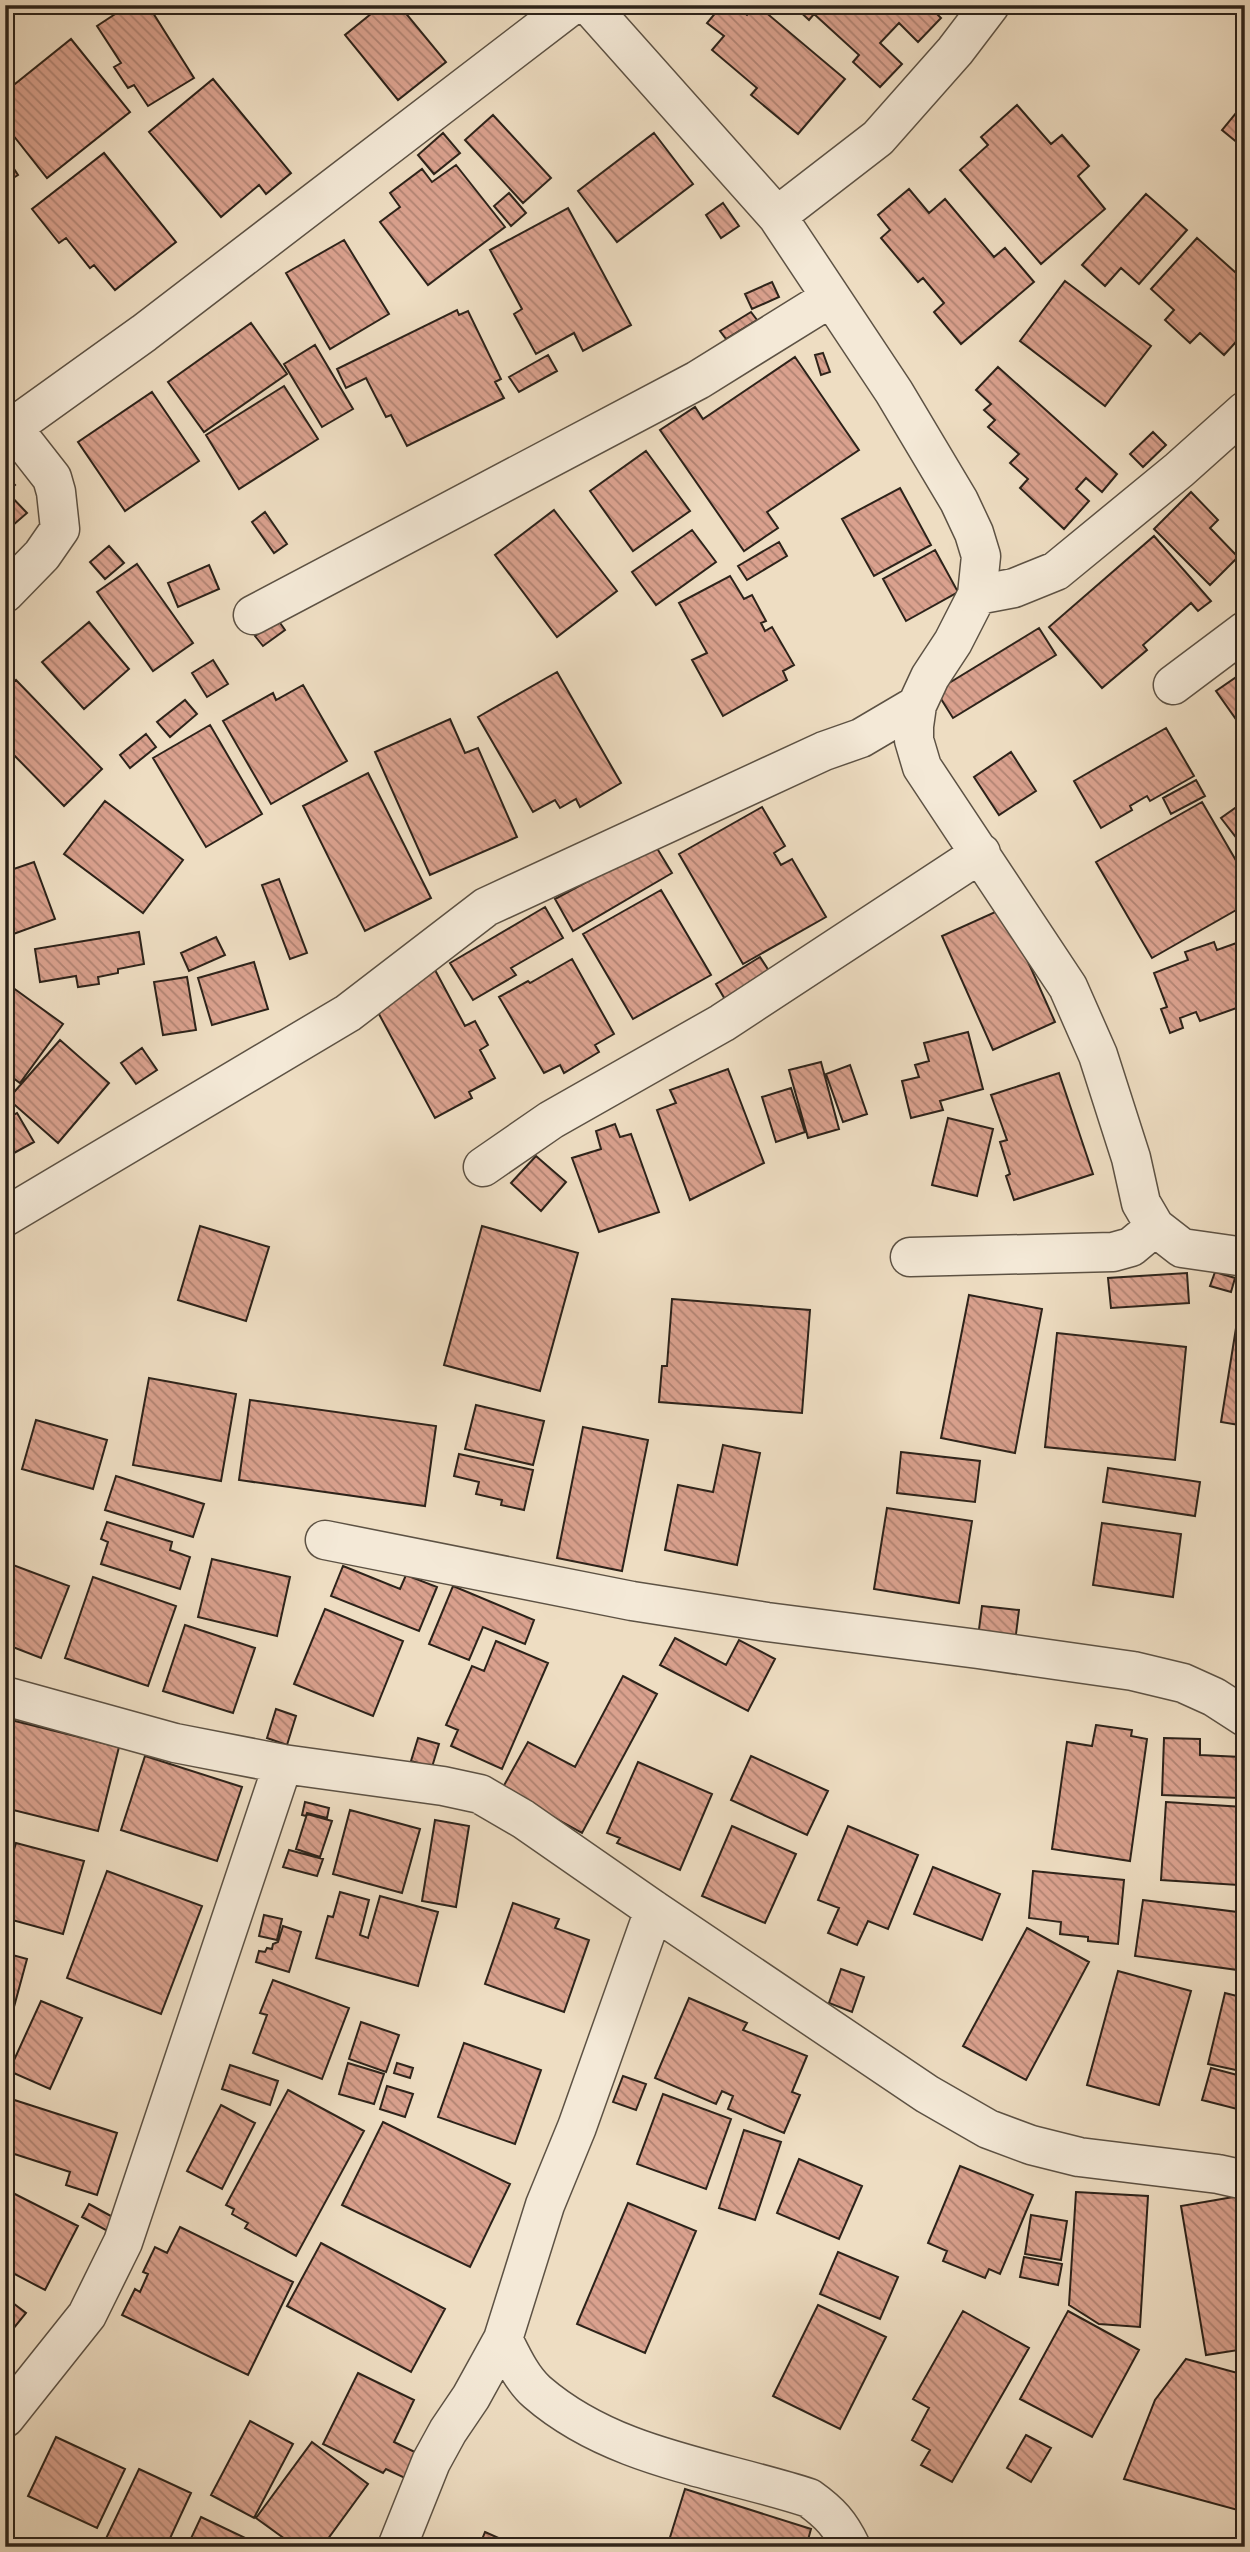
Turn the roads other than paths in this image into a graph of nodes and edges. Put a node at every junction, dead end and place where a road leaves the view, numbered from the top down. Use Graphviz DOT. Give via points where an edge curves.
graph roads {
  1 [pos="572,5"];
  2 [pos="589,5"];
  3 [pos="990,5"];
  4 [pos="778,216"];
  5 [pos="830,298"];
  6 [pos="1245,411"];
  7 [pos="9,423"];
  8 [pos="5,593"];
  9 [pos="977,595"];
  10 [pos="253,615"];
  11 [pos="1245,631"];
  12 [pos="1173,685"];
  13 [pos="917,705"];
  14 [pos="981,853"];
  15 [pos="483,1167"];
  16 [pos="5,1217"];
  17 [pos="1155,1227"];
  18 [pos="911,1257"];
  19 [pos="1245,1257"];
  20 [pos="325,1539"];
  21 [pos="5,1696"];
  22 [pos="1245,1717"];
  23 [pos="283,1764"];
  24 [pos="654,1910"];
  25 [pos="1245,2180"];
  26 [pos="503,2339"];
  27 [pos="5,2418"];
  28 [pos="397,2547"];
  29 [pos="851,2547"];
  1 -- 7 [label="street" via="144,332"];
  2 -- 4 [label="street"];
  3 -- 4 [label="street" via="878,138"];
  4 -- 5 [label="street"];
  5 -- 9 [label="street" via="894,391 959,501 981,556"];
  5 -- 10 [label="street" via="698,380"];
  6 -- 9 [label="street" via="1056,571 1014,589"];
  7 -- 8 [label="street" via="52,478 60,529"];
  9 -- 13 [label="street"];
  11 -- 12 [label="street"];
  13 -- 14 [label="street" via="914,740 922,767"];
  13 -- 16 [label="street" via="861,738 486,907 348,1013"];
  14 -- 15 [label="street" via="722,1023 551,1120"];
  14 -- 17 [label="street" via="1068,987 1098,1055 1141,1203"];
  17 -- 18 [label="street" via="1131,1247 1113,1252"];
  17 -- 19 [label="street" via="1182,1248"];
  20 -- 22 [label="street" via="632,1601 1133,1671 1183,1683"];
  21 -- 23 [label="street" via="175,1743"];
  23 -- 24 [label="street" via="480,1794"];
  23 -- 27 [label="street" via="123,2242 87,2315"];
  24 -- 25 [label="street" via="927,2094 988,2129 1079,2157"];
  24 -- 26 [label="street" via="545,2205"];
  26 -- 28 [label="street" via="431,2462"];
  26 -- 29 [label="street" via="536,2391 583,2424 648,2454 809,2498 828,2512"];
}
